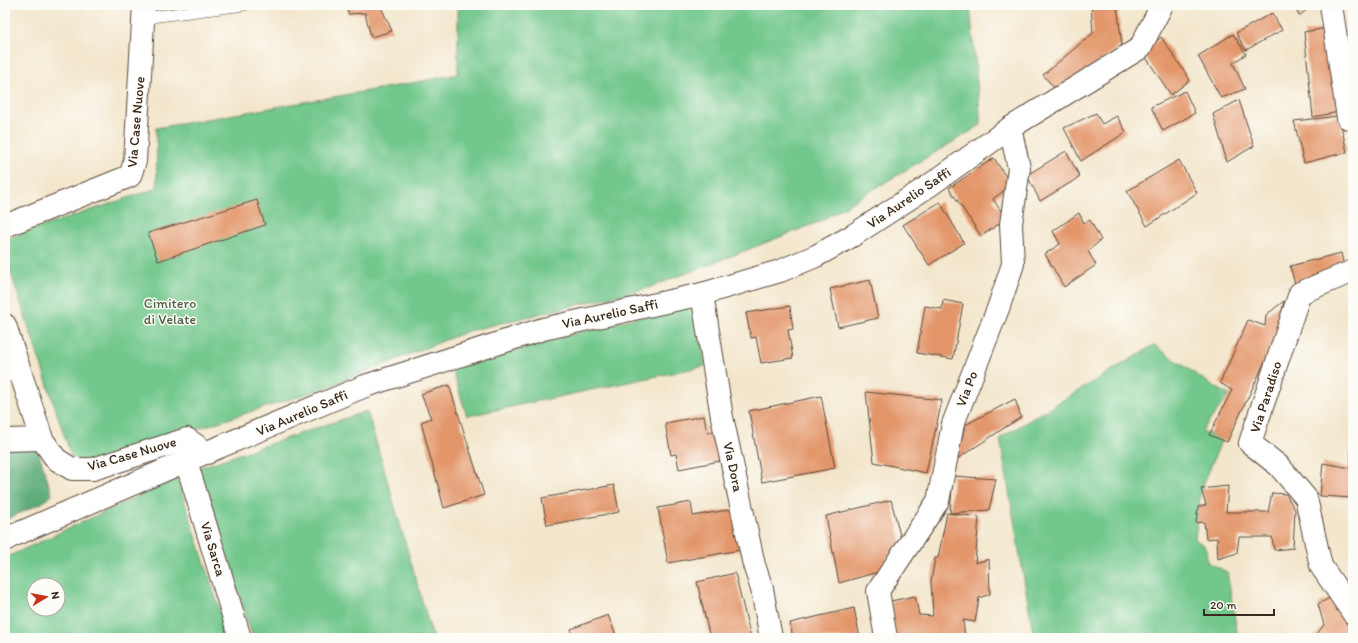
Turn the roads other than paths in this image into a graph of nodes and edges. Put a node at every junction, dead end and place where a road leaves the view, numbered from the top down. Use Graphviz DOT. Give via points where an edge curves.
graph roads {
  1 [pos="244,5"];
  2 [pos="1162,5"];
  3 [pos="1331,5"];
  4 [pos="144,12"];
  5 [pos="1353,117"];
  6 [pos="1010,128"];
  7 [pos="5,226"];
  8 [pos="1353,271"];
  9 [pos="702,294"];
  10 [pos="5,325"];
  11 [pos="13,375"];
  12 [pos="42,439"];
  13 [pos="5,440"];
  14 [pos="207,453"];
  15 [pos="186,461"];
  16 [pos="5,540"];
  17 [pos="1353,613"];
  18 [pos="240,638"];
  19 [pos="771,638"];
  20 [pos="886,638"];
  1 -- 4 [label="lane"];
  2 -- 6 [label="street, Via Aurelio Saffi" via="1140,48"];
  3 -- 5 [label="street" via="1348,118"];
  4 -- 7 [label="street, Via Case Nuove" via="135,161 130,176"];
  6 -- 9 [label="street, Via Aurelio Saffi" via="930,185 852,236 816,256 780,271"];
  6 -- 20 [label="street, Via Po" via="1019,168 1011,224 1013,264 953,424 938,501 878,591"];
  8 -- 17 [label="street, Via Paradiso" via="1300,293 1250,443 1279,466 1306,498 1321,566"];
  9 -- 14 [label="street, Via Aurelio Saffi" via="543,329 365,386"];
  9 -- 19 [label="street, Via Dora" via="722,417"];
  10 -- 11 [label="street, Via Case Nuove"];
  11 -- 12 [label="street, Via Case Nuove"];
  12 -- 13 [label="street"];
  12 -- 14 [label="street, Via Case Nuove" via="56,459 72,469 93,469 187,439"];
  14 -- 15 [label="street, Via Aurelio Saffi"];
  15 -- 16 [label="street, Via Aurelio Saffi"];
  15 -- 18 [label="street, Via Sarca"];
}
